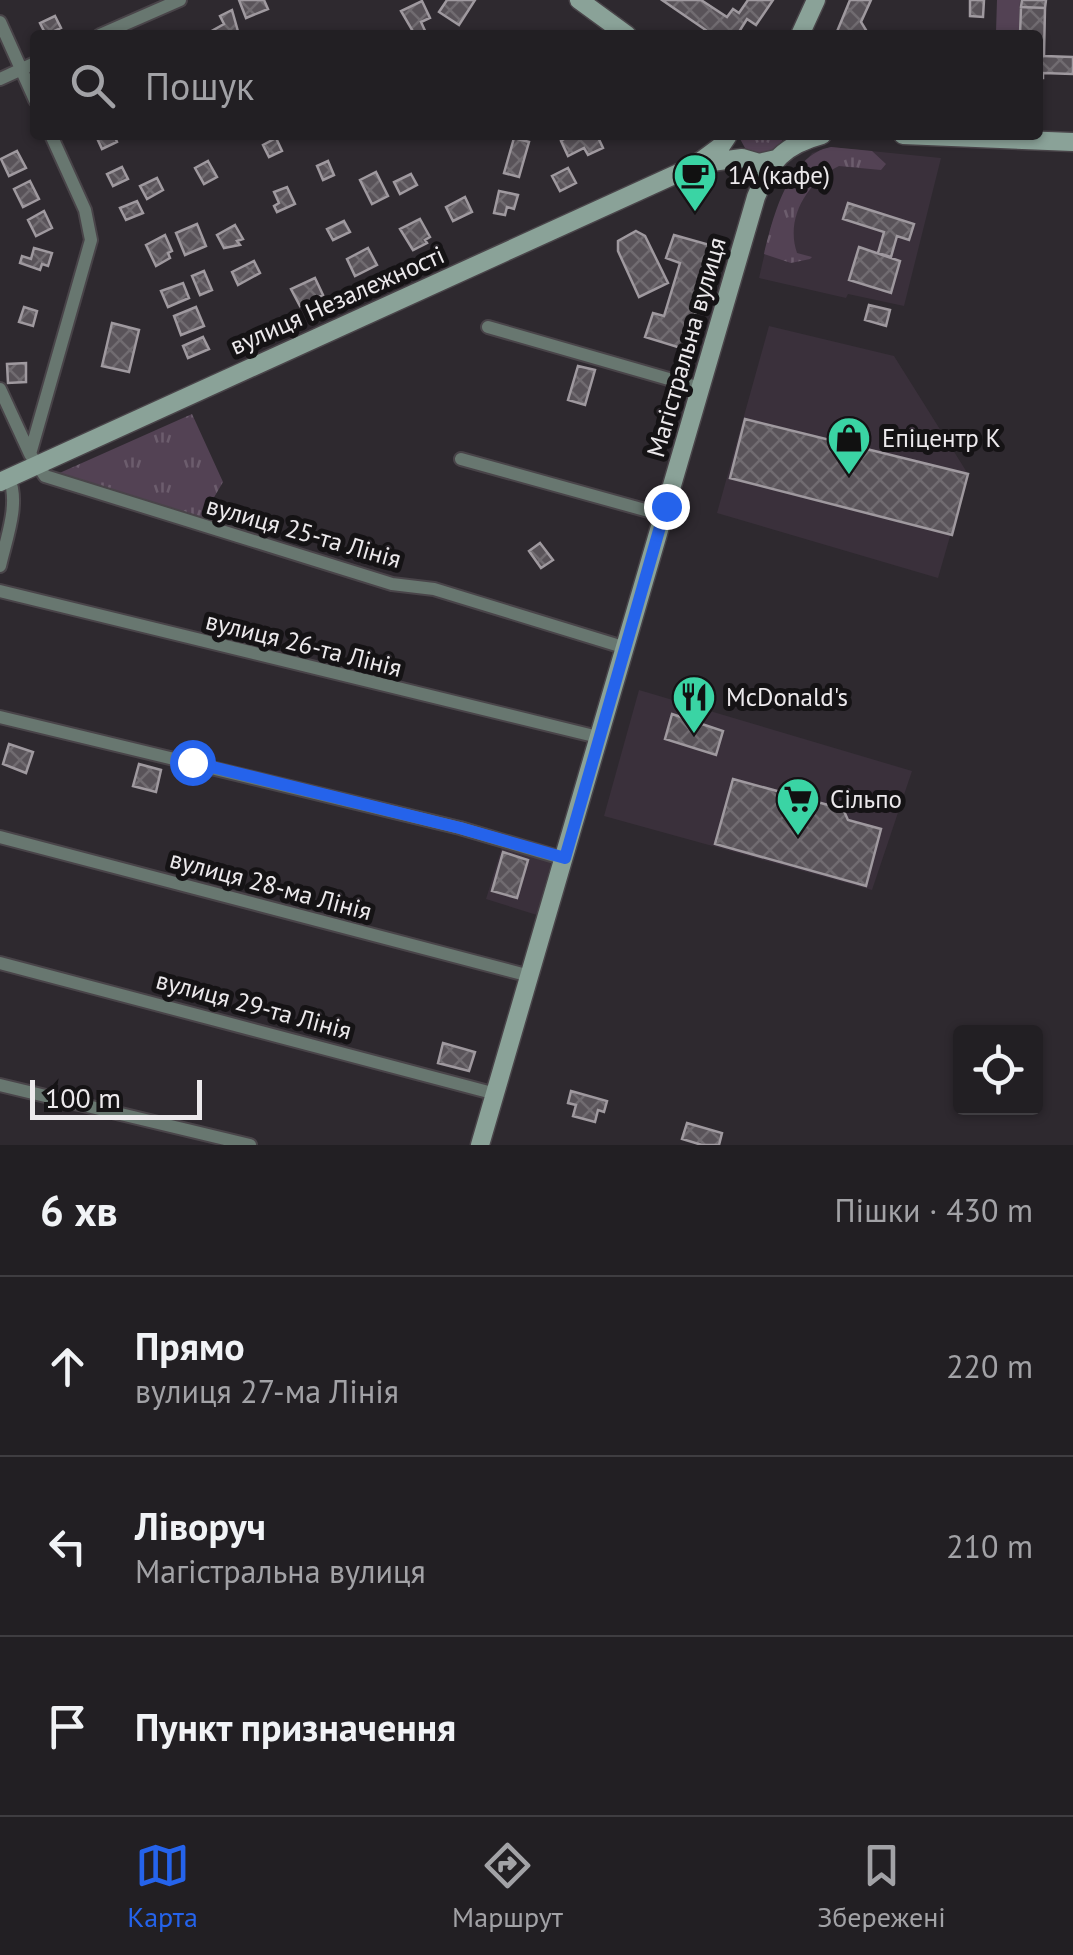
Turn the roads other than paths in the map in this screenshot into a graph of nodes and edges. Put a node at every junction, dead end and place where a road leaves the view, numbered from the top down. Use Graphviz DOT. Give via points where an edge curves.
graph roads {
  1 [pos="180,0"];
  2 [pos="578,0"];
  3 [pos="816,0"];
  4 [pos="156,5"];
  5 [pos="0,22"];
  6 [pos="109,30"];
  7 [pos="621,30"];
  8 [pos="802,30"];
  9 [pos="30,66"];
  10 [pos="21,70"];
  11 [pos="0,79"];
  12 [pos="30,89"];
  13 [pos="53,140"];
  14 [pos="723,140"];
  15 [pos="730,140"];
  16 [pos="1024,140"];
  17 [pos="1073,142"];
  18 [pos="786,147"];
  19 [pos="744,159"];
  20 [pos="694,166"];
  21 [pos="756,197"];
  22 [pos="488,327"];
  23 [pos="700,388"];
  24 [pos="0,389"];
  25 [pos="460,459"];
  26 [pos="32,460"];
  27 [pos="4,480"];
  28 [pos="663,515"];
  29 [pos="0,566"];
  30 [pos="0,592"];
  31 [pos="623,648"];
  32 [pos="0,717"];
  33 [pos="598,738"];
  34 [pos="0,838"];
  35 [pos="565,858"];
  36 [pos="0,962"];
  37 [pos="530,976"];
  38 [pos="0,1084"];
  39 [pos="496,1094"];
  40 [pos="250,1145"];
  41 [pos="480,1145"];
  1 -- 4 [label="street"];
  2 -- 7 [label="main road"];
  3 -- 8 [label="main road"];
  4 -- 6 [label="street"];
  5 -- 10 [label="street"];
  9 -- 10 [label="street"];
  10 -- 11 [label="street"];
  10 -- 12 [label="street"];
  13 -- 26 [label="street" via="91,240"];
  14 -- 20 [label="main road"];
  15 -- 19 [label="main road"];
  16 -- 17 [label="main road"];
  18 -- 19 [label="main road" via="760,163"];
  18 -- 21 [label="main road, Магістральна вулиця"];
  19 -- 20 [label="main road"];
  19 -- 21 [label="main road"];
  20 -- 26 [label="main road, вулиця Незалежності"];
  21 -- 23 [label="main road, Магістральна вулиця"];
  22 -- 23 [label="street"];
  23 -- 28 [label="main road, Магістральна вулиця"];
  24 -- 26 [label="street"];
  25 -- 28 [label="street"];
  26 -- 27 [label="main road, вулиця Незалежності"];
  26 -- 31 [label="street, вулиця 25-та Лінія" via="51,480"];
  27 -- 29 [label="street" via="14,491"];
  28 -- 31 [label="main road, Магістральна вулиця"];
  30 -- 33 [label="street, вулиця 26-та Лінія"];
  31 -- 33 [label="main road, Магістральна вулиця"];
  32 -- 35 [label="street"];
  33 -- 35 [label="main road, Магістральна вулиця"];
  34 -- 37 [label="street, вулиця 28-ма Лінія"];
  35 -- 37 [label="main road, Магістральна вулиця"];
  36 -- 39 [label="street, вулиця 29-та Лінія"];
  37 -- 39 [label="main road, Магістральна вулиця"];
  38 -- 40 [label="street"];
  39 -- 41 [label="main road, Магістральна вулиця"];
}
